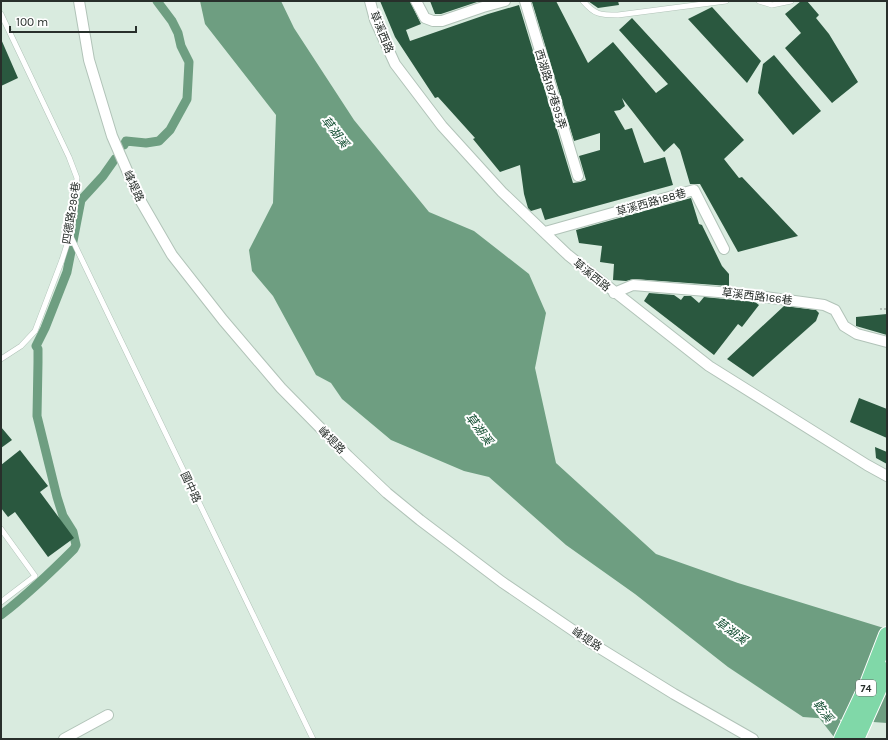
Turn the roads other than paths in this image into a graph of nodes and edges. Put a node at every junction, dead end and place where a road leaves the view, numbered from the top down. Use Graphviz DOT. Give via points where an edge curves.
graph roads {
  1 [pos="79,1"];
  2 [pos="370,1"];
  3 [pos="416,1"];
  4 [pos="505,1"];
  5 [pos="525,1"];
  6 [pos="582,1"];
  7 [pos="726,1"];
  8 [pos="759,1"];
  9 [pos="790,1"];
  10 [pos="1,14"];
  11 [pos="578,176"];
  12 [pos="545,232"];
  13 [pos="70,235"];
  14 [pos="724,249"];
  15 [pos="614,292"];
  16 [pos="887,342"];
  17 [pos="1,359"];
  18 [pos="887,476"];
  19 [pos="1,529"];
  20 [pos="1,602"];
  21 [pos="887,635"];
  22 [pos="887,670"];
  23 [pos="108,715"];
  24 [pos="64,739"];
  25 [pos="313,739"];
  26 [pos="753,739"];
  27 [pos="842,739"];
  28 [pos="856,739"];
  1 -- 26 [label="street, 峰堤路" via="90,60 112,136 139,198 172,255 222,320 281,388 387,493 502,582 600,648"];
  2 -- 12 [label="street, 草溪西路" via="375,20 395,64 426,106 502,192"];
  3 -- 4 [label="street" via="425,18 442,21"];
  5 -- 11 [label="street, 西湖路187巷95弄"];
  6 -- 7 [label="lane" via="592,11 604,15"];
  8 -- 9 [label="lane" via="772,5"];
  10 -- 13 [label="lane, 四德路296巷" via="77,178"];
  12 -- 14 [label="street, 草溪西路188巷" via="694,190"];
  12 -- 15 [label="street, 草溪西路" via="568,255"];
  13 -- 17 [label="lane, 四德路296巷" via="35,331 21,346"];
  13 -- 25 [label="lane, 國中路"];
  15 -- 16 [label="street, 草溪西路166巷" via="634,285 743,294 824,305 835,310 844,326 857,334"];
  15 -- 18 [label="street, 草溪西路" via="709,366"];
  19 -- 20 [label="lane" via="35,576"];
  21 -- 27 [label="highway, 74" via="868,684"];
  22 -- 28 [label="highway, 74"];
  23 -- 24 [label="street"];
}
